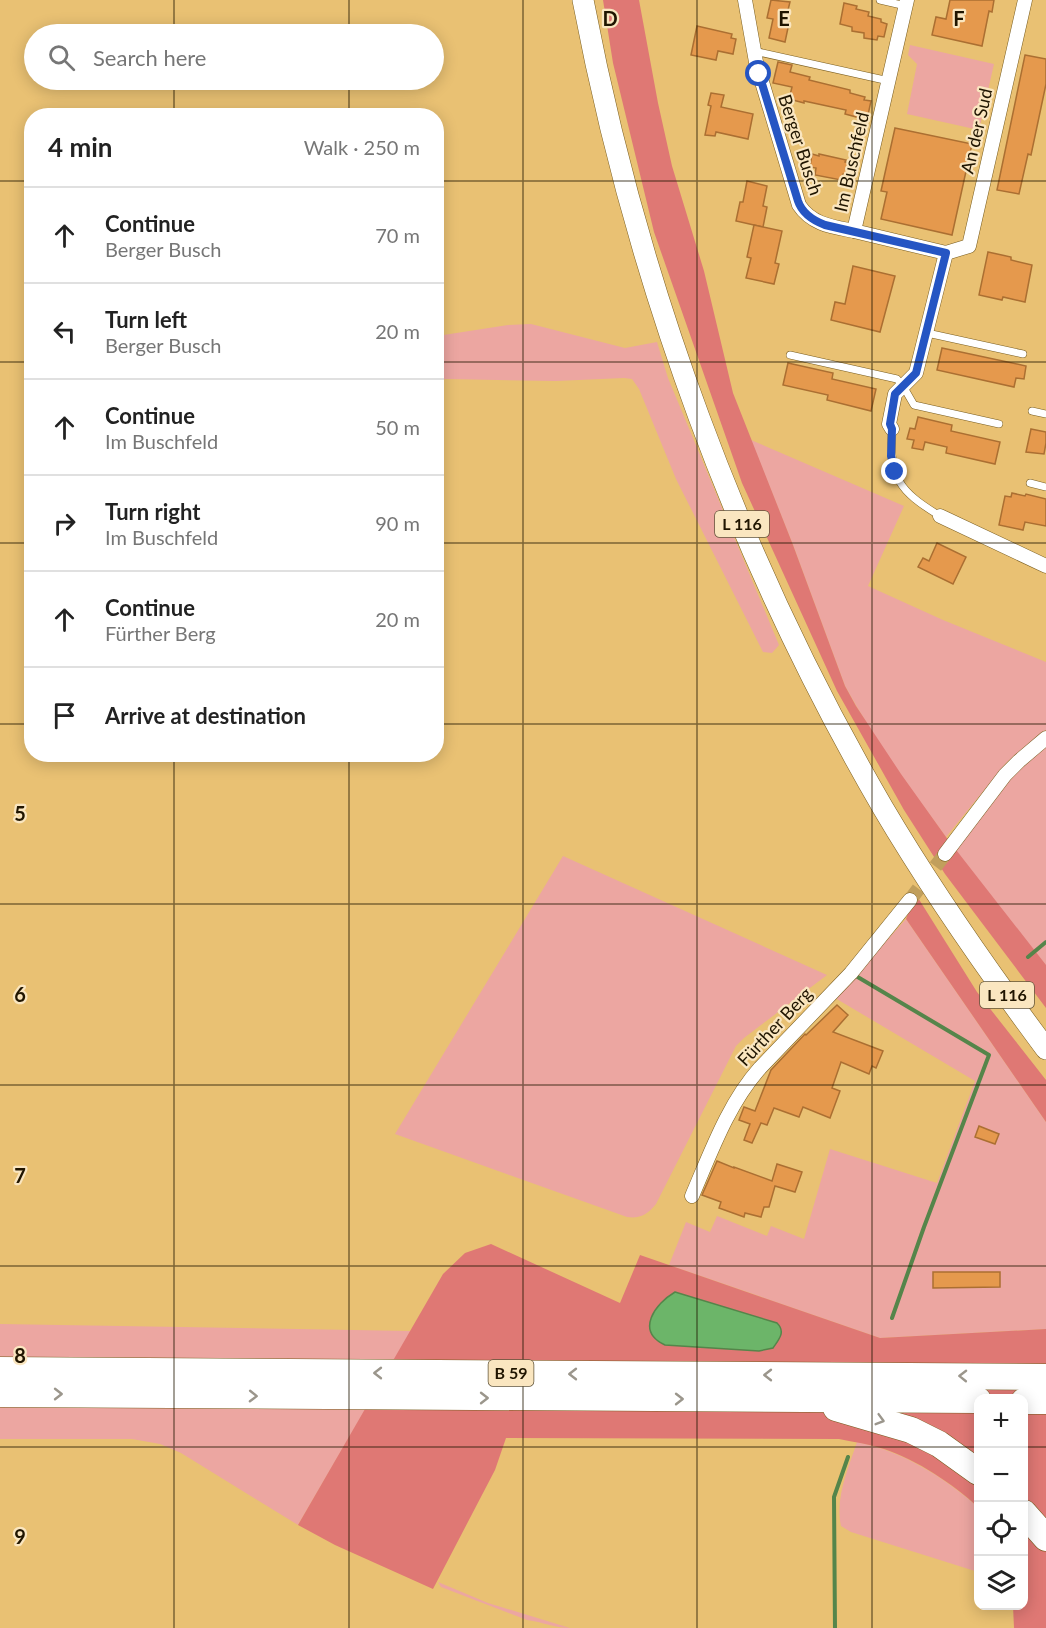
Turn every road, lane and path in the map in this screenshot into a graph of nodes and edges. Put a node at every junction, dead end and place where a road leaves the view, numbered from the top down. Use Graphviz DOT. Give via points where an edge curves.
graph roads {
  1 [pos="583,0"];
  2 [pos="745,0"];
  3 [pos="880,0"];
  4 [pos="1024,0"];
  5 [pos="907,3"];
  6 [pos="753,51"];
  7 [pos="889,81"];
  8 [pos="854,231"];
  9 [pos="946,253"];
  10 [pos="927,333"];
  11 [pos="1023,354"];
  12 [pos="790,355"];
  13 [pos="903,386"];
  14 [pos="1032,411"];
  15 [pos="1046,414"];
  16 [pos="999,424"];
  17 [pos="892,429"];
  18 [pos="1030,483"];
  19 [pos="1046,487"];
  20 [pos="940,516"];
  21 [pos="1046,566"];
  22 [pos="1046,738"];
  23 [pos="945,854"];
  24 [pos="909,900"];
  25 [pos="1046,1049"];
  26 [pos="692,1196"];
  27 [pos="0,1370"];
  28 [pos="1046,1377"];
  29 [pos="0,1394"];
  30 [pos="804,1399"];
  31 [pos="974,1400"];
  32 [pos="1028,1401"];
  33 [pos="1046,1401"];
  34 [pos="974,1469"];
  35 [pos="1028,1518"];
  36 [pos="1046,1538"];
  1 -- 25 [label="main road, L 116" via="614,140 659,301 706,435 756,557 827,706 884,809 969,941"];
  2 -- 6 [label="street, Berger Busch"];
  3 -- 5 [label="lane"];
  4 -- 9 [label="street, An der Sud" via="969,246"];
  5 -- 7 [label="street, Im Buschfeld"];
  6 -- 7 [label="lane"];
  6 -- 8 [label="street, Berger Busch" via="800,206 816,221"];
  7 -- 8 [label="street, Im Buschfeld"];
  8 -- 9 [label="street, Im Buschfeld"];
  9 -- 10 [label="street"];
  10 -- 11 [label="lane"];
  10 -- 13 [label="street" via="916,373"];
  12 -- 13 [label="lane" via="897,379"];
  13 -- 16 [label="lane" via="914,405"];
  13 -- 17 [label="street" via="895,394"];
  14 -- 15 [label="lane"];
  17 -- 20 [label="lane" via="891,456 900,484"];
  18 -- 19 [label="lane"];
  20 -- 21 [label="street"];
  22 -- 23 [label="street" via="1012,767"];
  24 -- 26 [label="street, Fürther Berg" via="858,965 748,1082"];
  28 -- 27 [label="highway, B 59, one-way"];
  29 -- 30 [label="highway, B 59, one-way"];
  30 -- 31 [label="highway, B 59"];
  30 -- 34 [label="highway, one-way" via="911,1430 946,1448"];
  32 -- 33 [label="highway"];
  35 -- 36 [label="highway"];
}
